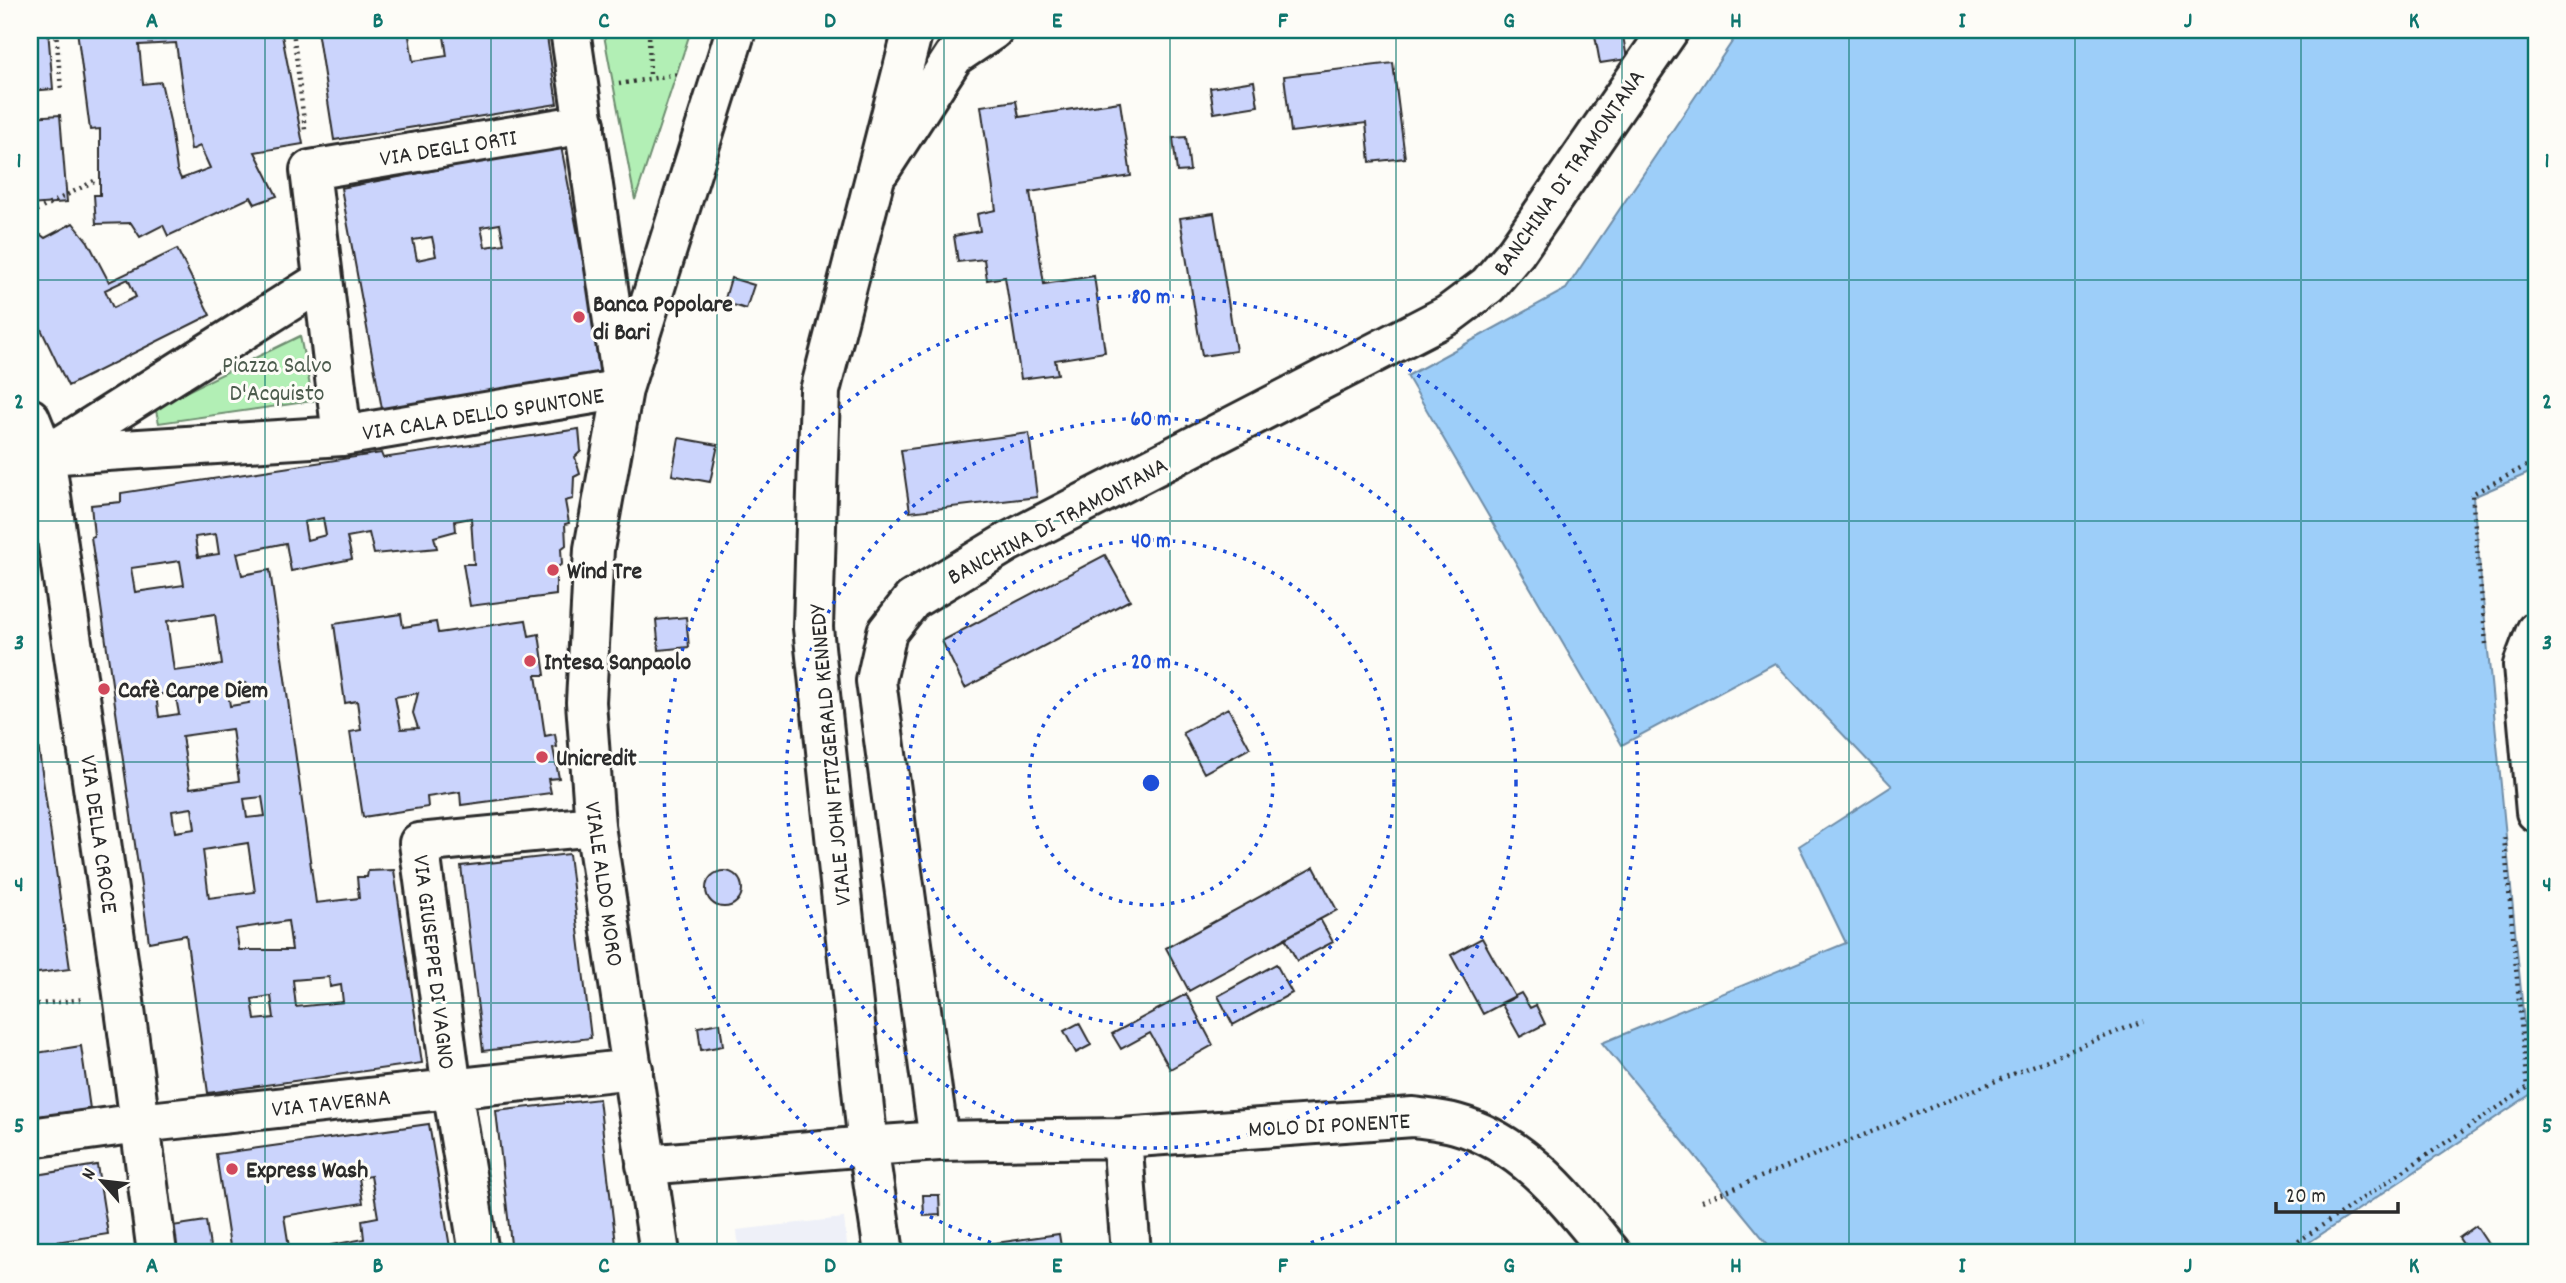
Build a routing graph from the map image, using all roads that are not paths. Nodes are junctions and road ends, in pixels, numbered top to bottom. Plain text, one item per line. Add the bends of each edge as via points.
1 (570, 30) edge
2 (736, 30) edge
3 (913, 30) edge
4 (993, 30) edge
5 (1669, 30) edge
6 (583, 107) junction
7 (875, 177) junction
8 (323, 280) junction
9 (623, 389) junction
10 (30, 418) edge
11 (342, 436) junction
12 (45, 456) junction
13 (2536, 631) edge
14 (2520, 818) edge
15 (595, 826) junction
16 (633, 1069) junction
17 (452, 1089) junction
18 (140, 1124) junction
19 (30, 1138) edge
20 (1122, 1138) junction
21 (939, 1141) junction
22 (868, 1146) junction
23 (646, 1165) junction
24 (157, 1253) edge
25 (479, 1253) edge
26 (660, 1253) edge
27 (884, 1253) edge
28 (1130, 1253) edge
29 (1611, 1253) edge

1 - 6 street
2 - 9 street
3 - 7 street, VIALE JOHN FITZGERALD KENNEDY
4 - 7 street via 954,56
5 - 21 street, BANCHINA DI TRAMONTANA via 1516,252 1488,285 1448,315 1008,542 912,600 887,632 876,681
6 - 8 street, VIA DEGLI ORTI via 310,170
6 - 9 street
7 - 22 street, VIALE JOHN FITZGERALD KENNEDY via 820,391 813,628
8 - 11 street
8 - 12 street
9 - 11 street, VIA CALA DELLO SPUNTONE
9 - 15 street, VIALE ALDO MORO via 594,549 586,702
10 - 12 street, VIA DELLA CROCE
11 - 12 street
12 - 18 street, VIA DELLA CROCE
13 - 14 street via 2524,665
15 - 16 street, VIALE ALDO MORO
15 - 17 street, VIA GIUSEPPE DI VAGNO via 419,843
16 - 17 street, VIA TAVERNA
16 - 23 street, VIALE ALDO MORO
17 - 18 street, VIA TAVERNA
17 - 25 street, VIA GIUSEPPE DI VAGNO
18 - 19 street, VIA TAVERNA
18 - 24 street, VIA DELLA CROCE
20 - 21 street, MOLO DI PONENTE
20 - 28 street
20 - 29 street, MOLO DI PONENTE via 1413,1117 1456,1124 1498,1141 1534,1166
21 - 22 street, MOLO DI PONENTE
22 - 23 street, MOLO DI PONENTE
22 - 27 street, VIALE JOHN FITZGERALD KENNEDY
23 - 26 street, VIALE ALDO MORO

